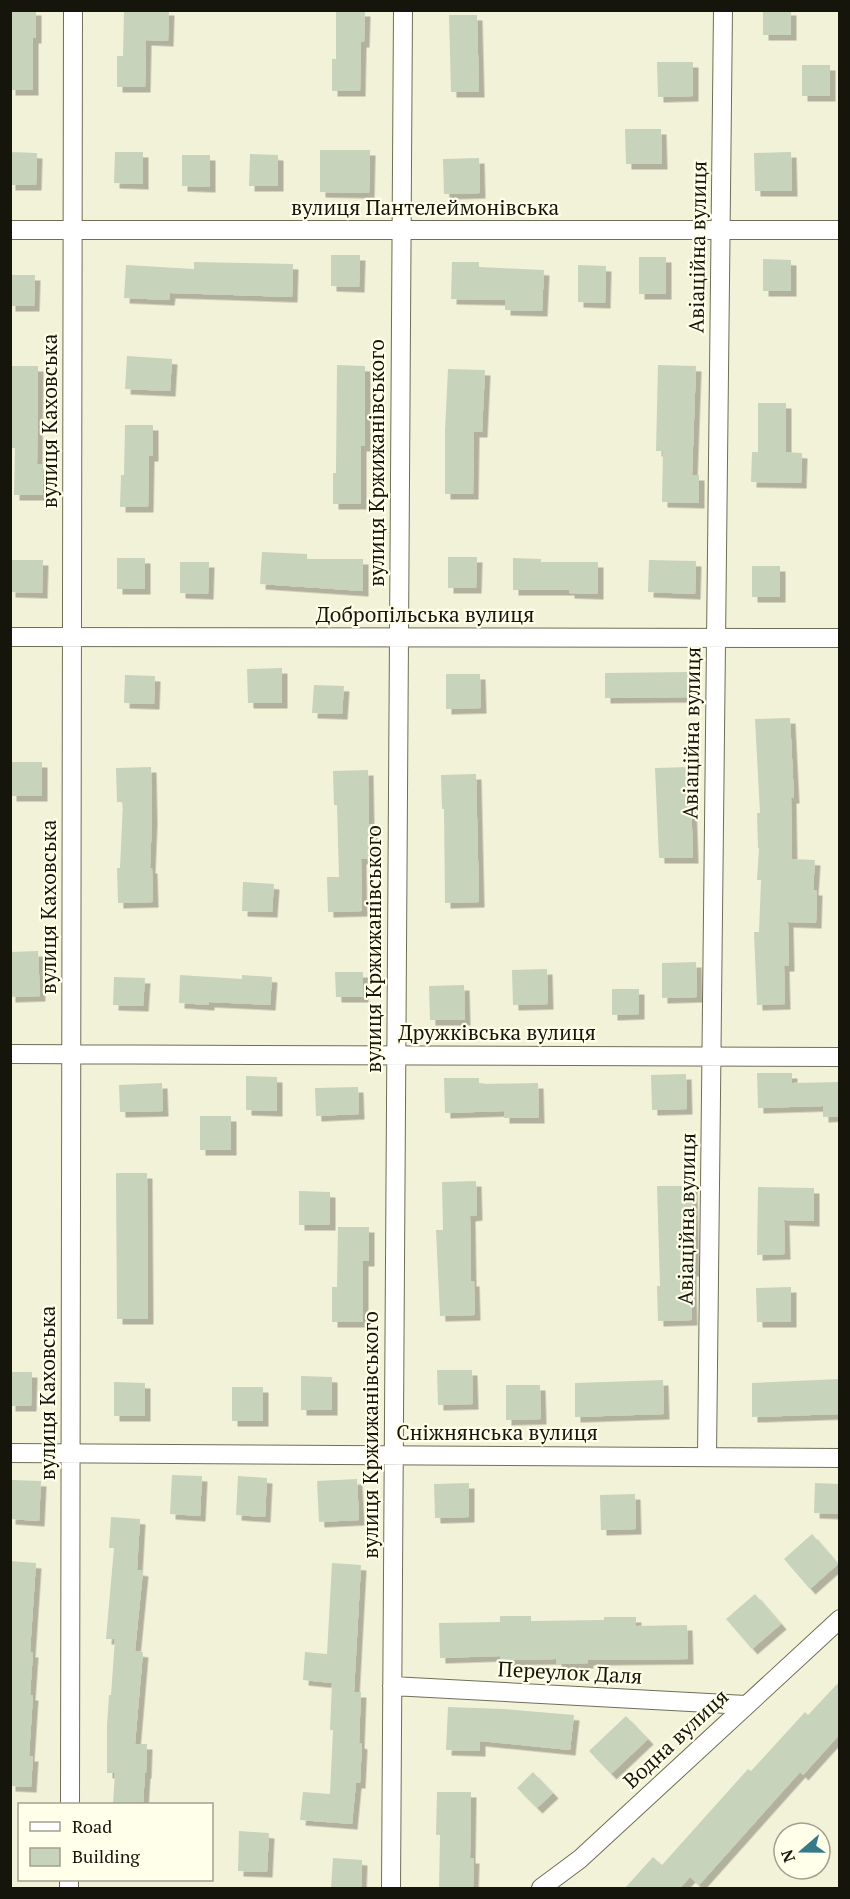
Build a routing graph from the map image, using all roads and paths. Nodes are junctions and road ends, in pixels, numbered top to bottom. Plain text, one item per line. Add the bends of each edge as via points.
1 (73, 10) edge
2 (403, 10) edge
3 (723, 10) edge
4 (10, 230) edge
5 (73, 230) junction
6 (401, 230) junction
7 (721, 230) junction
8 (840, 230) edge
9 (10, 637) edge
10 (72, 637) junction
11 (399, 638) junction
12 (716, 638) junction
13 (840, 638) edge
14 (10, 1054) edge
15 (71, 1054) junction
16 (396, 1056) junction
17 (711, 1057) junction
18 (840, 1057) edge
19 (10, 1453) edge
20 (70, 1453) junction
21 (393, 1455) junction
22 (707, 1457) junction
23 (840, 1458) edge
24 (840, 1619) edge
25 (392, 1686) junction
26 (746, 1705) junction
27 (70, 1803) edge
28 (391, 1888) edge
29 (541, 1888) edge

1 - 5 street, вулиця Каховська
2 - 6 street, вулиця Кржижанівського
3 - 7 street, Авіаційна вулиця
4 - 5 street, вулиця Пантелеймонівська
5 - 6 street, вулиця Пантелеймонівська
5 - 10 street, вулиця Каховська
6 - 7 street, вулиця Пантелеймонівська
6 - 11 street, вулиця Кржижанівського
7 - 8 street, вулиця Пантелеймонівська
7 - 12 street, Авіаційна вулиця
9 - 10 street, Добропільська вулиця
10 - 11 street, Добропільська вулиця
10 - 15 street, вулиця Каховська
11 - 12 street, Добропільська вулиця
11 - 16 street, вулиця Кржижанівського
12 - 13 street, Добропільська вулиця
12 - 17 street, Авіаційна вулиця
14 - 15 street, Дружківська вулиця
15 - 16 street, Дружківська вулиця
15 - 20 street, вулиця Каховська
16 - 17 street, Дружківська вулиця
16 - 21 street, вулиця Кржижанівського
17 - 18 street, Дружківська вулиця
17 - 22 street, Авіаційна вулиця
19 - 20 street, Сніжнянська вулиця
20 - 21 street, Сніжнянська вулиця
20 - 27 street, вулиця Каховська
21 - 22 street, Сніжнянська вулиця
21 - 25 street, вулиця Кржижанівського
22 - 23 street, Сніжнянська вулиця
24 - 26 street, Водна вулиця
25 - 26 street, Переулок Даля
25 - 28 street, вулиця Кржижанівського
26 - 29 street, Водна вулиця via 580,1858

